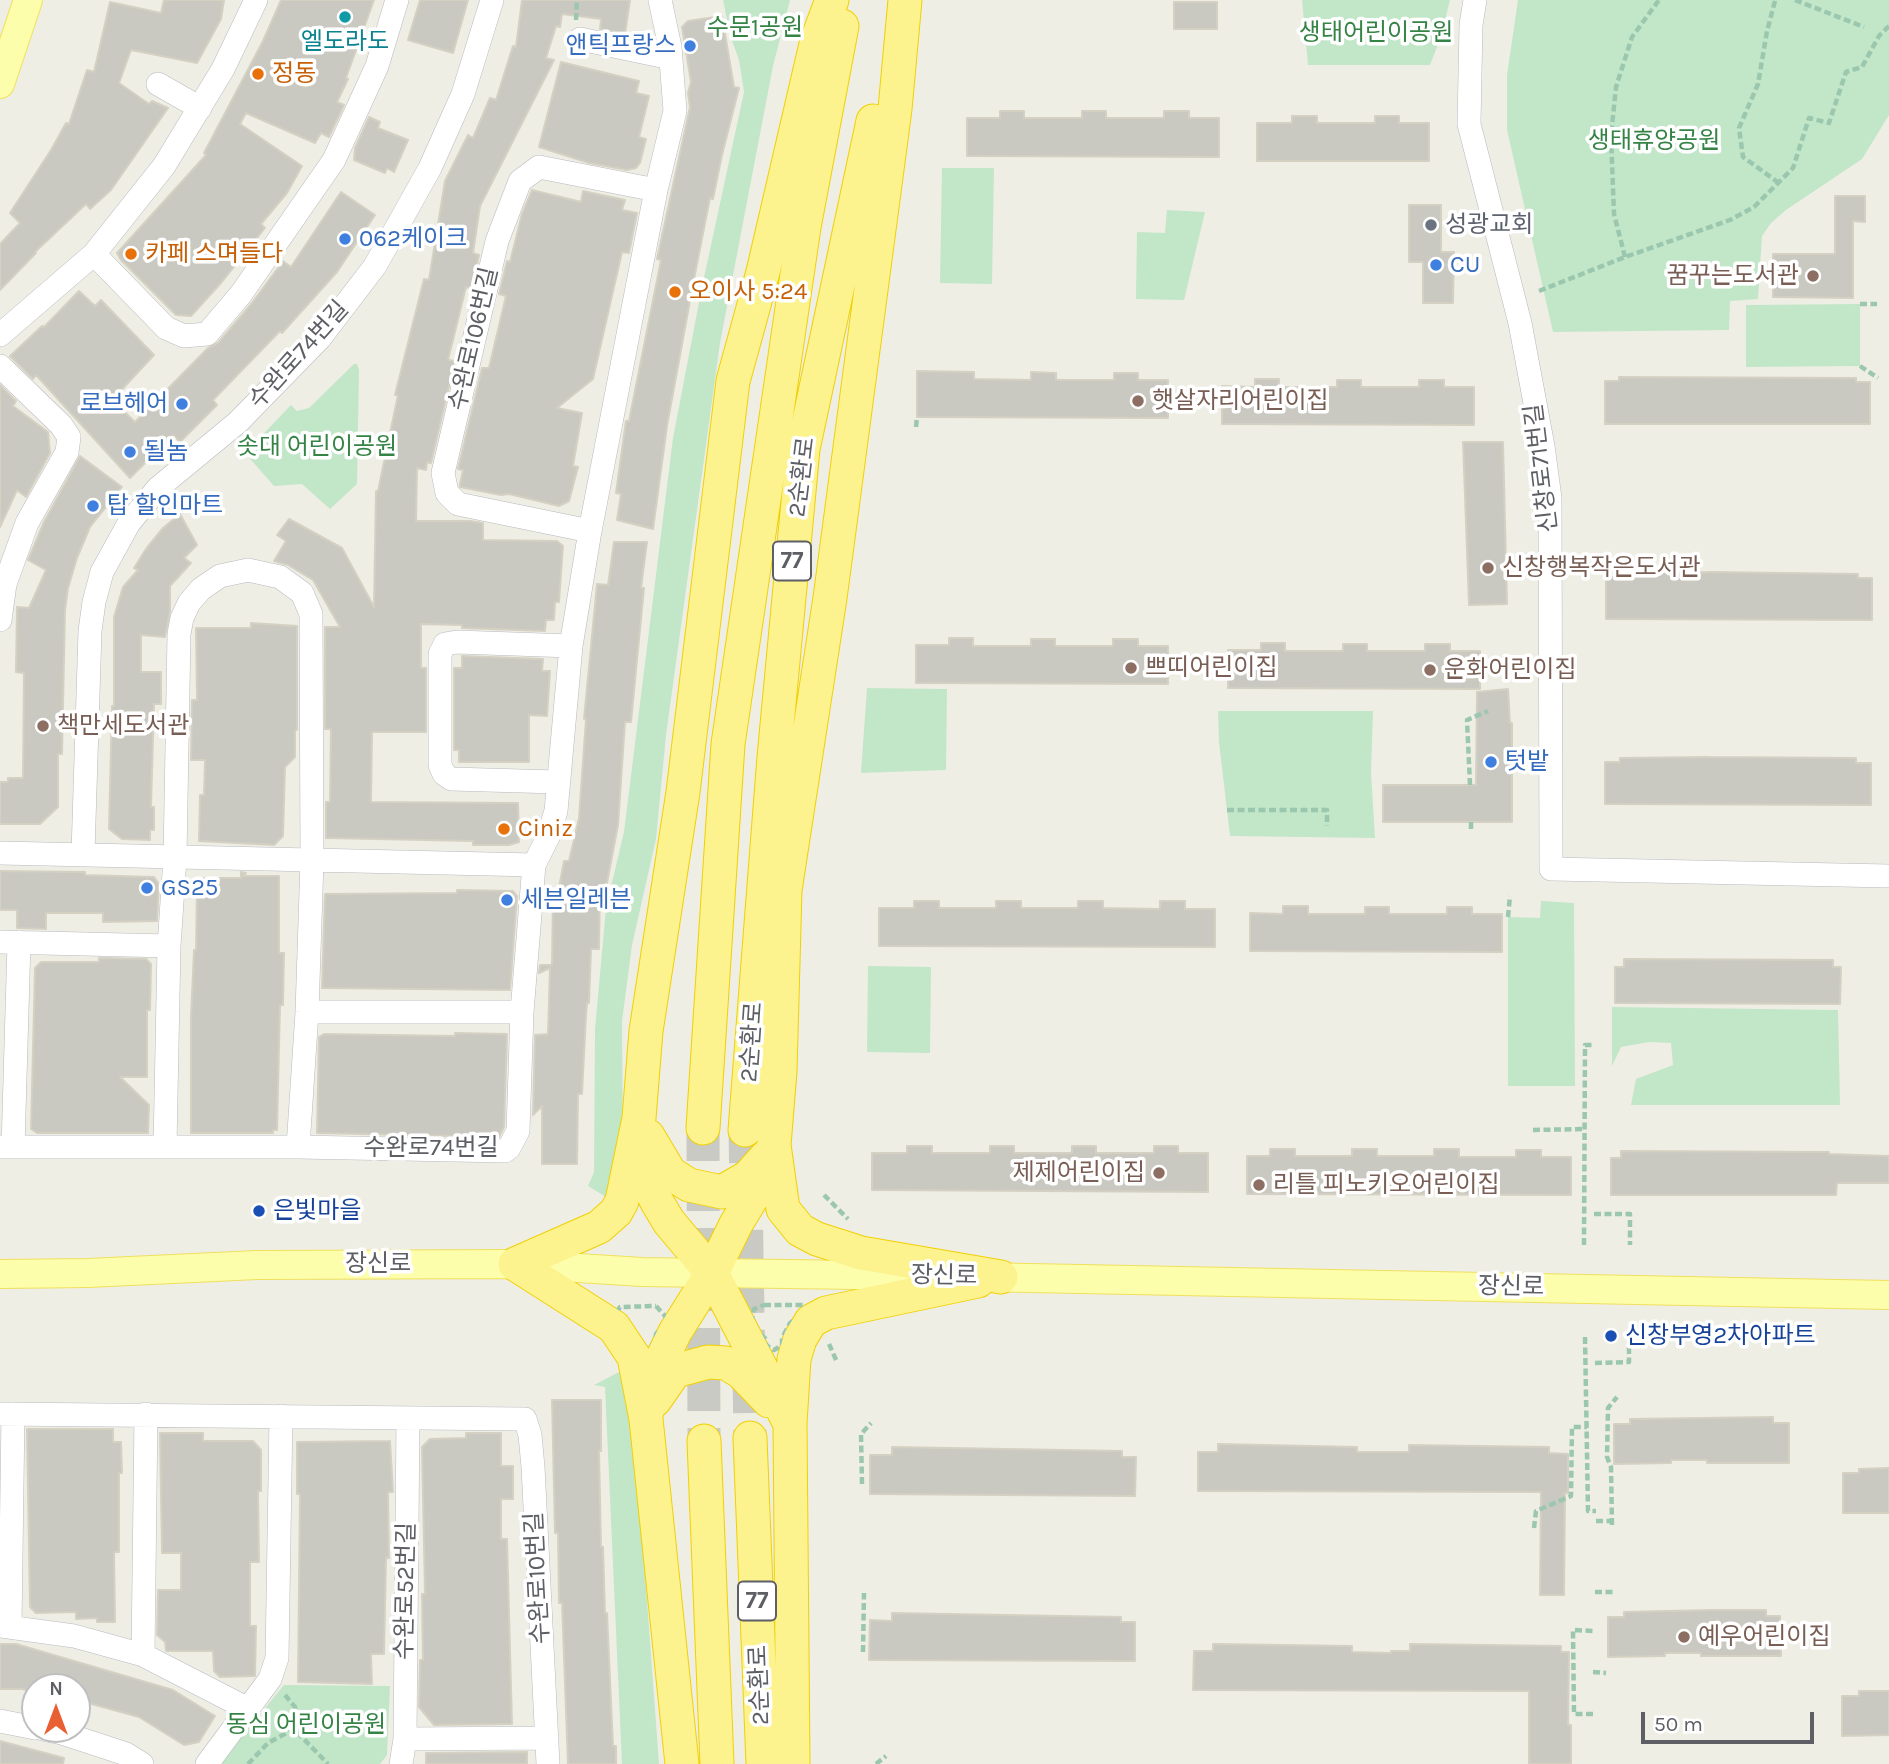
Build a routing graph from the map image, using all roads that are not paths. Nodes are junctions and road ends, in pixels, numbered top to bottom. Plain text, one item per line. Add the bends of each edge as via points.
1 (28, 0) edge
2 (256, 0) edge
3 (397, 0) edge
4 (492, 0) edge
5 (660, 0) edge
6 (832, 0) edge
7 (847, 0) edge
8 (898, 0) edge
9 (905, 0) edge
10 (1475, 0) edge
11 (580, 38) dead end
12 (671, 58) junction
13 (0, 84) edge
14 (158, 84) dead end
15 (200, 108) junction
16 (656, 190) junction
17 (94, 254) junction
18 (0, 335) edge
19 (0, 366) edge
20 (590, 531) junction
21 (0, 620) edge
22 (571, 646) junction
23 (557, 782) junction
24 (0, 853) edge
25 (83, 853) junction
26 (175, 858) junction
27 (312, 860) junction
28 (534, 865) junction
29 (1889, 876) edge
30 (10, 942) edge
31 (169, 946) junction
32 (307, 1012) junction
33 (522, 1012) junction
34 (639, 1118) junction
35 (703, 1128) tunnel mouth
36 (745, 1130) tunnel mouth
37 (774, 1145) junction
38 (6, 1147) edge
39 (165, 1147) junction
40 (298, 1147) junction
41 (515, 1264) junction
42 (712, 1273) junction
43 (0, 1274) edge
44 (1001, 1277) junction
45 (1889, 1295) edge
46 (6, 1414) edge
47 (146, 1414) junction
48 (281, 1416) junction
49 (408, 1418) junction
50 (646, 1419) junction
51 (790, 1423) junction
52 (750, 1438) tunnel mouth
53 (704, 1440) tunnel mouth
54 (5, 1626) edge
55 (143, 1655) junction
56 (248, 1709) junction
57 (0, 1721) edge
58 (21, 1725) edge
59 (547, 1738) junction
60 (405, 1739) junction
61 (91, 1743) edge
62 (142, 1764) edge
63 (206, 1764) edge
64 (401, 1764) edge
65 (548, 1764) edge
66 (682, 1764) edge
67 (717, 1764) edge
68 (763, 1764) edge
69 (793, 1764) edge

1 - 13 main road
2 - 15 street
3 - 17 street via 377,66 334,160 242,295 207,334 184,337 166,328
4 - 25 street, 수완로74번길 via 463,94 430,168 375,266 320,338 238,422 158,488 129,523 102,572 90,631
5 - 12 street
6 - 34 highway via 817,40 733,381 683,792 646,1031
7 - 35 highway, 2순환로 / 77 via 804,227 728,744
8 - 36 highway, 2순환로 / 77 via 803,449
9 - 37 highway via 830,598 785,890
10 - 29 street, 신창로71번길 via 1469,124 1520,323 1550,498 1551,869
11 - 12 street
12 - 16 street via 676,111
14 - 15 street
15 - 17 street via 164,166
16 - 20 street
16 - 20 street, 수완로106번길 via 539,167 520,181 497,241 443,473 447,493 458,504
17 - 18 street
19 - 21 street via 69,438 67,452 27,523 5,584
20 - 22 street
22 - 23 street
22 - 23 street via 457,642 444,644 440,654 440,765 444,774 452,779
23 - 28 street via 556,811
24 - 25 street
25 - 26 street
26 - 27 street
26 - 27 street via 182,618 201,589 220,576 248,570 280,577 303,593 311,614
26 - 31 street
27 - 28 street
27 - 32 street
28 - 33 street, 수완로74번길
30 - 31 street, 수완로74번길
30 - 38 street, 수완로74번길
31 - 39 street
32 - 33 street
32 - 40 street
33 - 40 street, 수완로74번길 via 518,1131 509,1148 495,1152
34 - 37 highway via 670,1173 689,1185 722,1192 748,1177
34 - 41 highway via 616,1212 598,1227
34 - 42 highway via 649,1185 669,1222
37 - 42 highway via 764,1178
37 - 44 highway via 783,1209 800,1230 861,1253
38 - 39 street, 수완로74번길
39 - 40 street, 수완로74번길
41 - 42 main road, 장신로
41 - 43 main road, 장신로 via 257,1265
41 - 50 highway via 614,1327 634,1357
42 - 44 main road, 장신로
42 - 50 highway via 658,1367
42 - 51 highway
44 - 45 main road, 장신로
44 - 51 highway via 864,1303 826,1312 811,1321 794,1359
46 - 47 street
46 - 54 street
47 - 48 street
47 - 55 street
48 - 49 street
48 - 56 street via 277,1658 270,1679
49 - 59 street, 수완로10번길 via 524,1419 533,1467
49 - 60 street, 수완로52번길
50 - 51 highway via 674,1371 708,1362 726,1363 741,1372
50 - 66 highway
51 - 69 highway
52 - 68 highway, 2순환로 / 77
53 - 67 highway, 2순환로 / 77
54 - 55 street via 74,1636
55 - 56 street
56 - 63 street
57 - 58 street
59 - 60 street
59 - 65 street, 수완로10번길
60 - 64 street, 수완로52번길
61 - 62 street

